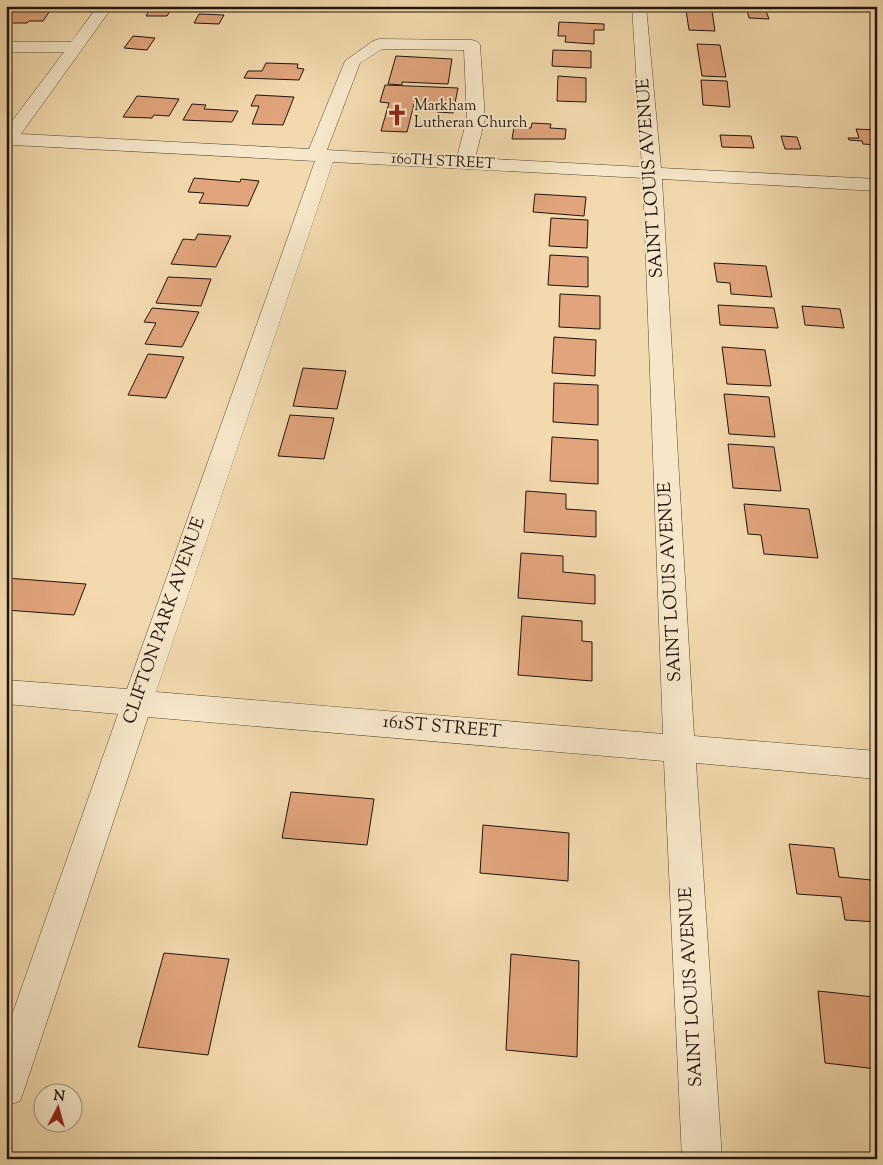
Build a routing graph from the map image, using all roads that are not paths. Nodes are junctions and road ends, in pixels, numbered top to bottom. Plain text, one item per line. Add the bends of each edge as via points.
1 (106, 6) edge
2 (639, 6) edge
3 (6, 47) edge
4 (76, 47) junction
5 (7, 141) edge
6 (321, 155) junction
7 (464, 164) junction
8 (652, 174) junction
9 (877, 185) edge
10 (6, 692) edge
11 (136, 703) junction
12 (679, 747) junction
13 (877, 765) edge
14 (6, 1087) edge
15 (702, 1159) edge

1 - 4 street
2 - 8 street, SAINT LOUIS AVENUE
3 - 4 street
4 - 5 street
5 - 6 street, 160TH STREET
6 - 7 street, 160TH STREET
6 - 7 street, CLIFTON PARK AVENUE via 353,61 379,44 472,46 476,119
6 - 11 street, CLIFTON PARK AVENUE
7 - 8 street, 160TH STREET
8 - 9 street, 160TH STREET
8 - 12 street, SAINT LOUIS AVENUE
10 - 11 street, 161ST STREET
11 - 12 street, 161ST STREET
11 - 14 street, CLIFTON PARK AVENUE
12 - 13 street, 161ST STREET
12 - 15 street, SAINT LOUIS AVENUE

